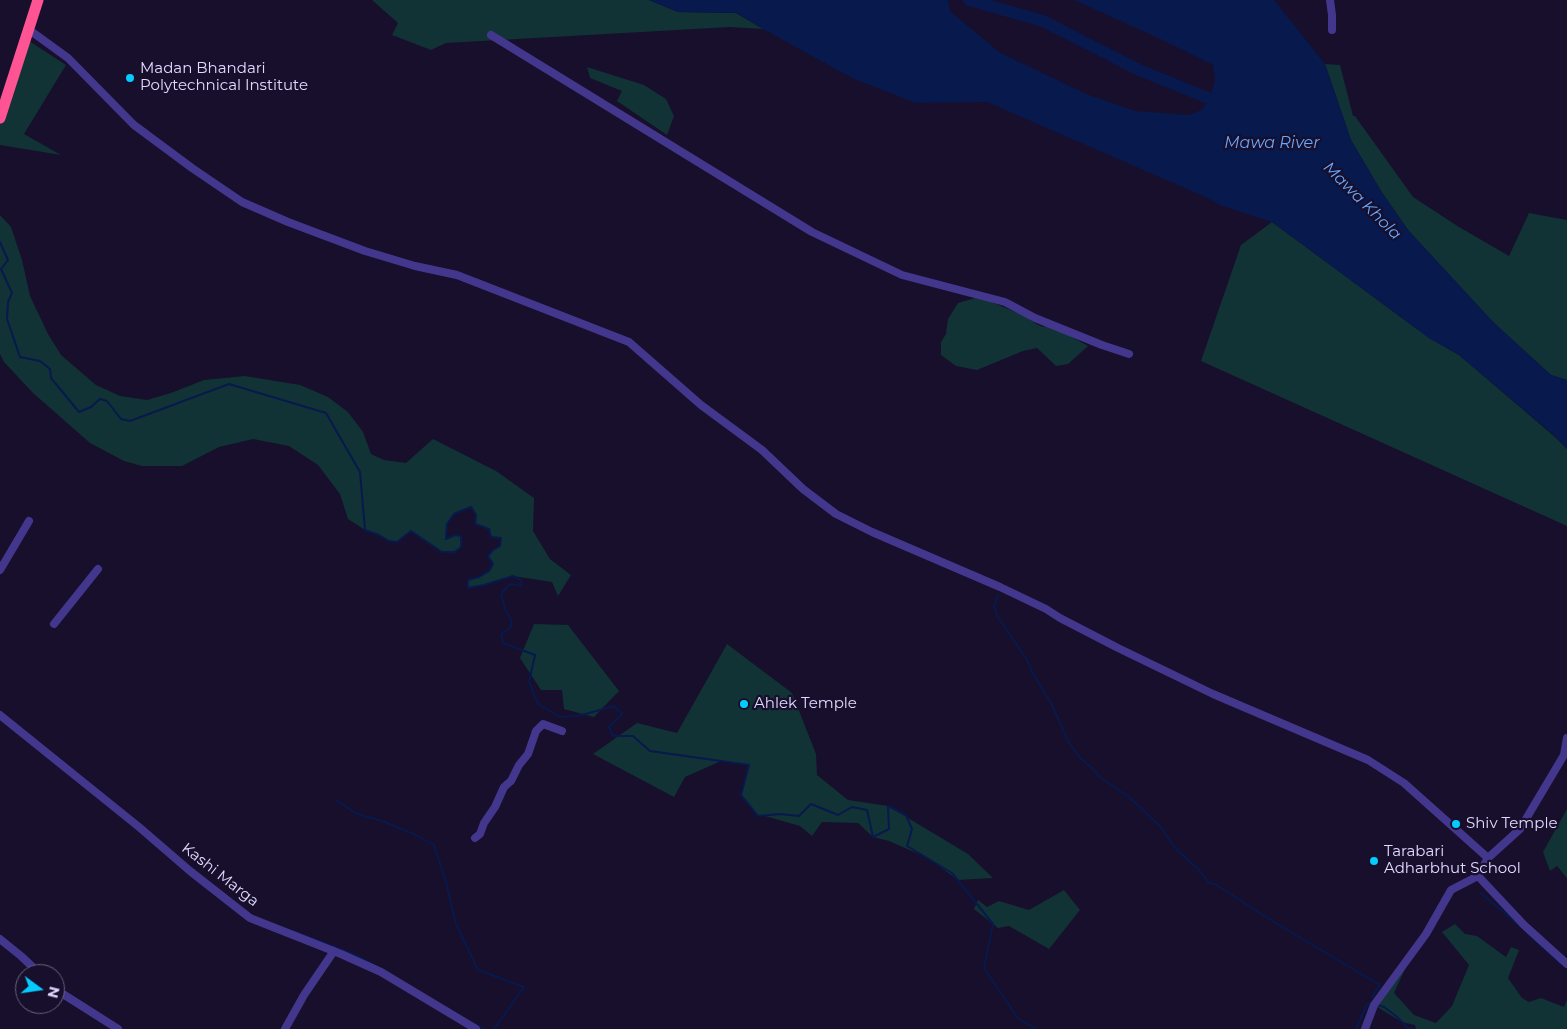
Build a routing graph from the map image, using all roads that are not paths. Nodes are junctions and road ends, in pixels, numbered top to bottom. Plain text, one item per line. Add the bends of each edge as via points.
1 (36, 0) edge
2 (1330, 0) edge
3 (28, 29) junction
4 (1332, 30) dead end
5 (491, 35) dead end
6 (0, 118) edge
7 (1130, 354) dead end
8 (29, 521) dead end
9 (98, 569) dead end
10 (0, 570) edge
11 (54, 624) dead end
12 (0, 715) edge
13 (562, 731) dead end
14 (1567, 738) edge
15 (475, 838) dead end
16 (1488, 858) junction
17 (1478, 876) junction
18 (0, 940) edge
19 (334, 951) junction
20 (29, 964) edge
21 (1567, 964) edge
22 (65, 995) edge
23 (118, 1029) edge
24 (285, 1029) edge
25 (476, 1029) edge
26 (1366, 1029) edge

1 - 3 highway
2 - 4 street
3 - 6 highway
3 - 16 street via 68,58 134,126 242,202 365,251 457,275 629,342 836,514 1047,609 1213,694 1368,760 1404,783
5 - 7 street via 812,232 902,275 1005,302 1035,318
8 - 10 street
9 - 11 street
12 - 19 street, Kashi Marga via 250,918
13 - 15 street via 542,724 536,730 528,754 504,787
14 - 16 street via 1564,755 1520,829
16 - 17 street
17 - 21 street via 1524,926
17 - 26 street via 1451,890 1426,934 1374,1004
18 - 20 street
19 - 24 street via 304,994
19 - 25 street, Kashi Marga via 380,972
22 - 23 street

